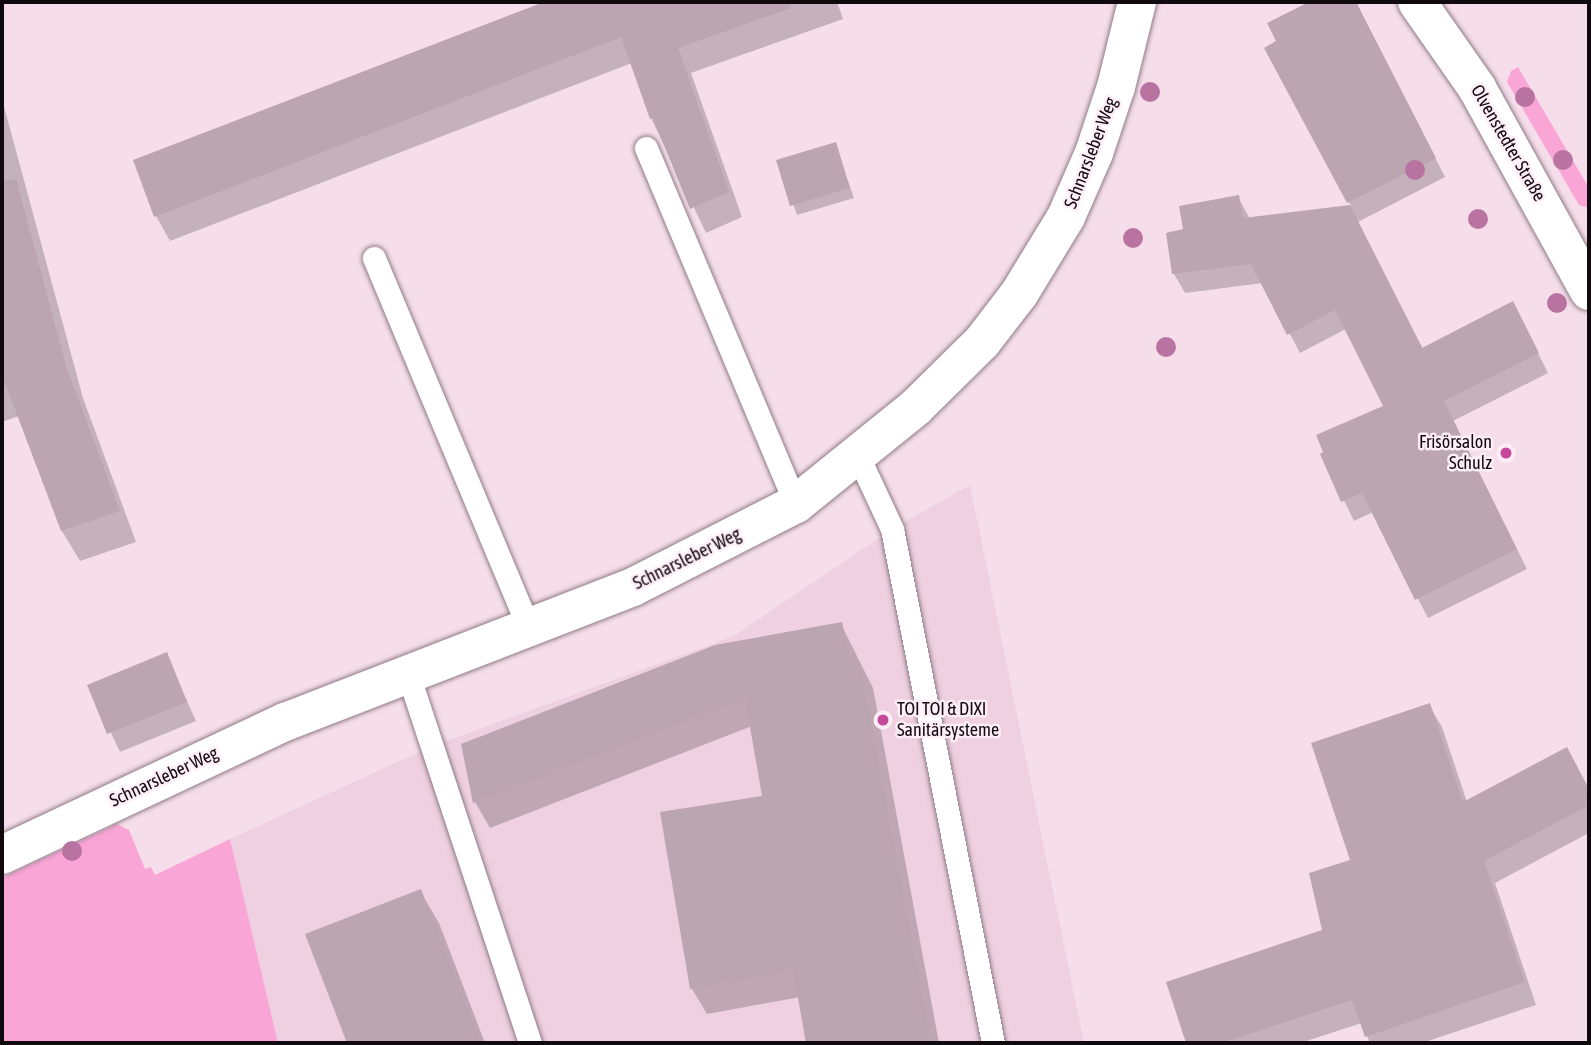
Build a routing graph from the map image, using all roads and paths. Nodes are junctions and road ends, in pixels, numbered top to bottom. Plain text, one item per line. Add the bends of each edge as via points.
1 (1137, 2) edge
2 (1417, 2) edge
3 (646, 148) dead end
4 (373, 258) dead end
5 (1589, 291) edge
6 (858, 456) junction
7 (796, 504) junction
8 (528, 626) junction
9 (408, 674) junction
10 (2, 855) edge
11 (530, 1043) edge
12 (993, 1043) edge

1 - 6 street, Schnarsleber Weg via 1094,153 1051,244 982,342
2 - 5 street, Olvenstedter Straße via 1477,88
3 - 7 lane
4 - 8 lane
6 - 7 street, Schnarsleber Weg
6 - 12 lane via 892,529
7 - 8 street, Schnarsleber Weg via 633,587
8 - 9 street, Schnarsleber Weg
9 - 10 street, Schnarsleber Weg via 285,722
9 - 11 lane

